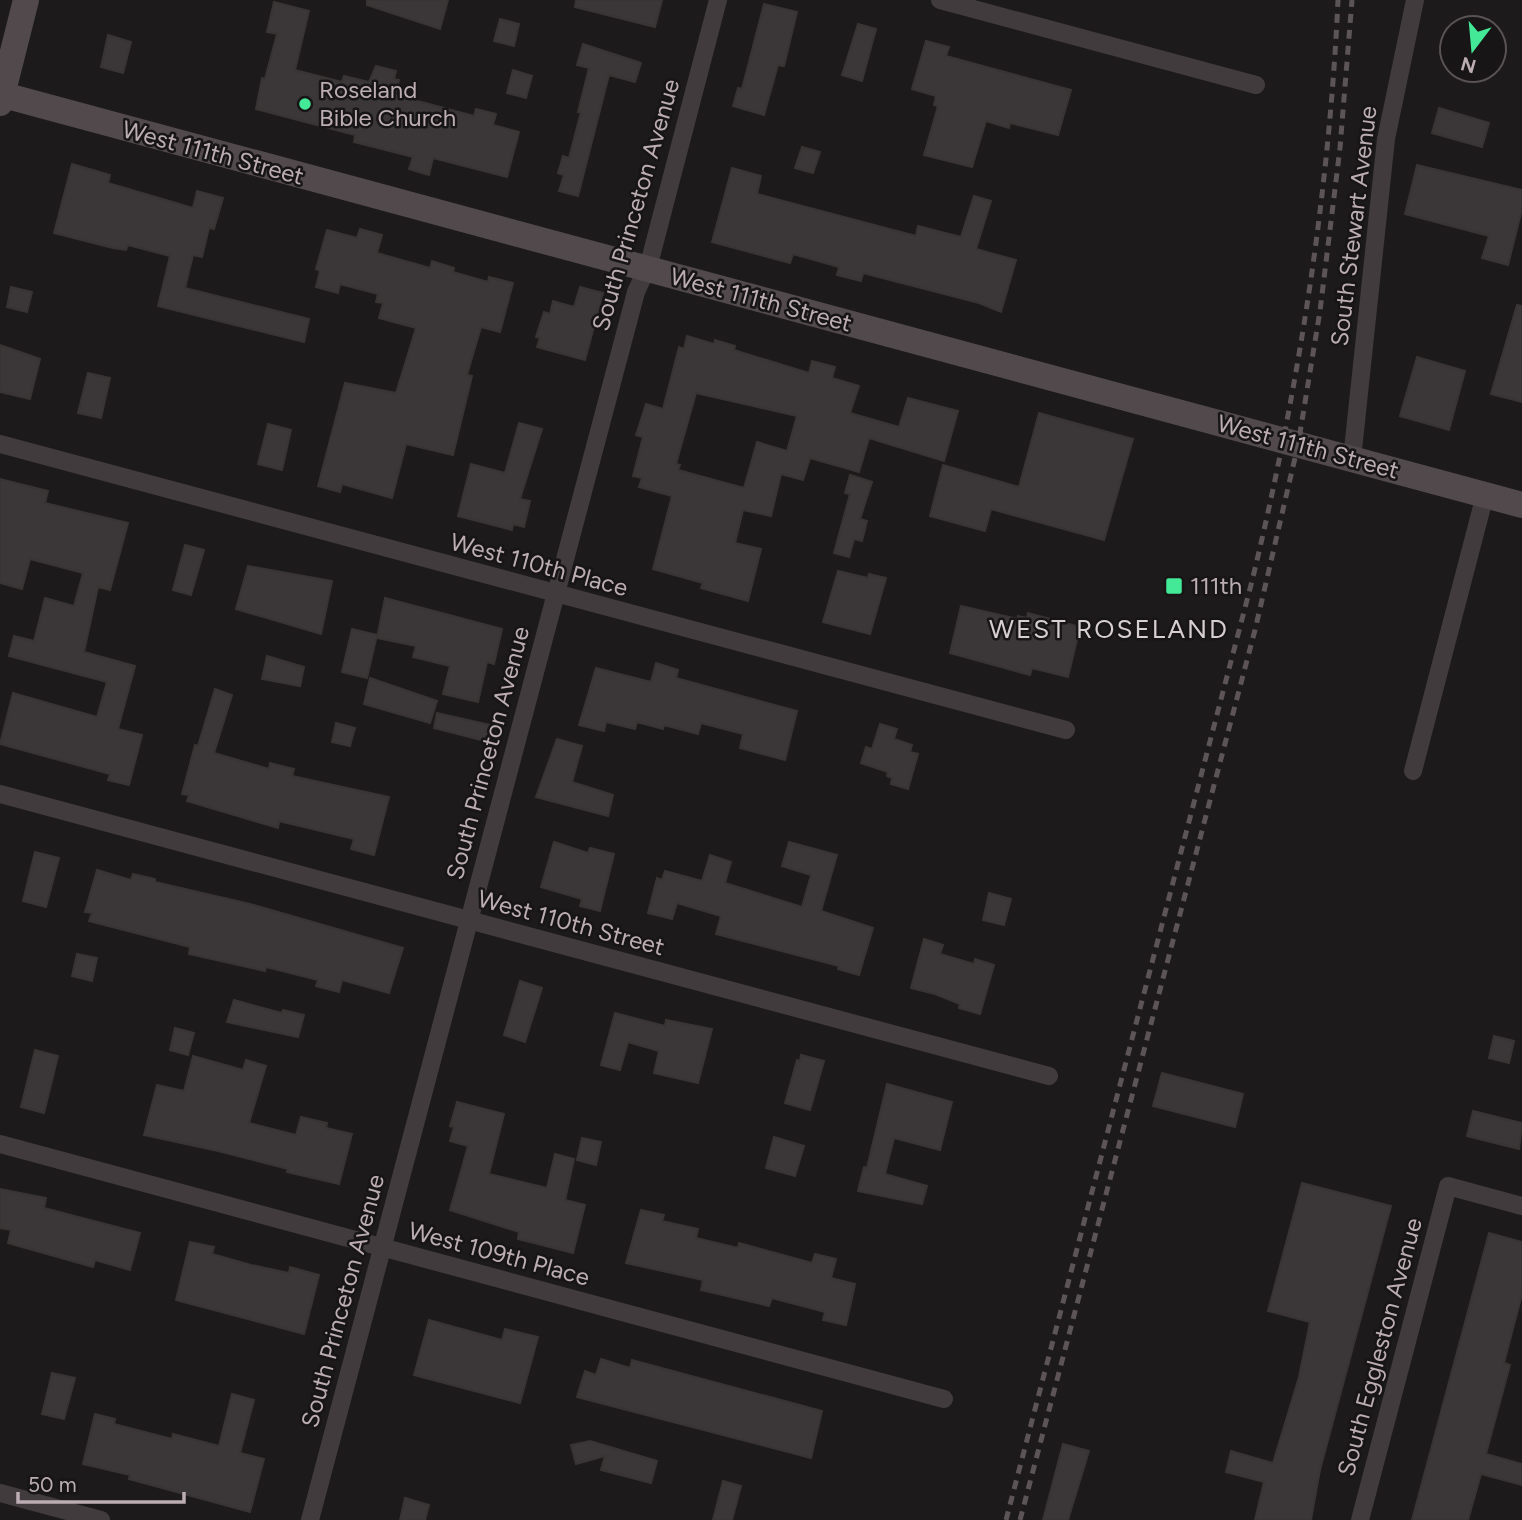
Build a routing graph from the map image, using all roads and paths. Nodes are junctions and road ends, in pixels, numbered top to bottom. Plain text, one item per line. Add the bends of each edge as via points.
1 (26, 0) edge
2 (718, 0) edge
3 (940, 0) edge
4 (1415, 0) edge
5 (1256, 85) dead end
6 (1, 97) edge
7 (647, 269) junction
8 (0, 444) edge
9 (1352, 459) junction
10 (1485, 495) junction
11 (1522, 505) edge
12 (555, 596) junction
13 (1066, 730) dead end
14 (1413, 771) dead end
15 (0, 794) edge
16 (469, 921) junction
17 (1049, 1076) dead end
18 (0, 1144) edge
19 (1522, 1206) edge
20 (382, 1248) junction
21 (944, 1399) dead end
22 (0, 1493) edge
23 (101, 1520) edge
24 (310, 1520) edge
25 (1360, 1520) edge

1 - 6 main road
2 - 7 street, South Princeton Avenue
3 - 5 street
4 - 9 street, South Stewart Avenue via 1386,139
6 - 7 main road, West 111th Street
7 - 9 main road, West 111th Street
7 - 12 street, South Princeton Avenue via 635,292
8 - 12 street, West 110th Place
9 - 10 main road, West 111th Street
10 - 11 main road, West 111th Street
10 - 14 street
12 - 13 street, West 110th Place
12 - 16 street, South Princeton Avenue
15 - 16 street, West 110th Street
16 - 17 street, West 110th Street
16 - 20 street, South Princeton Avenue
18 - 20 street, West 109th Place
19 - 25 street, South Eggleston Avenue via 1448,1186
20 - 21 street, West 109th Place
20 - 24 street, South Princeton Avenue
22 - 23 street

